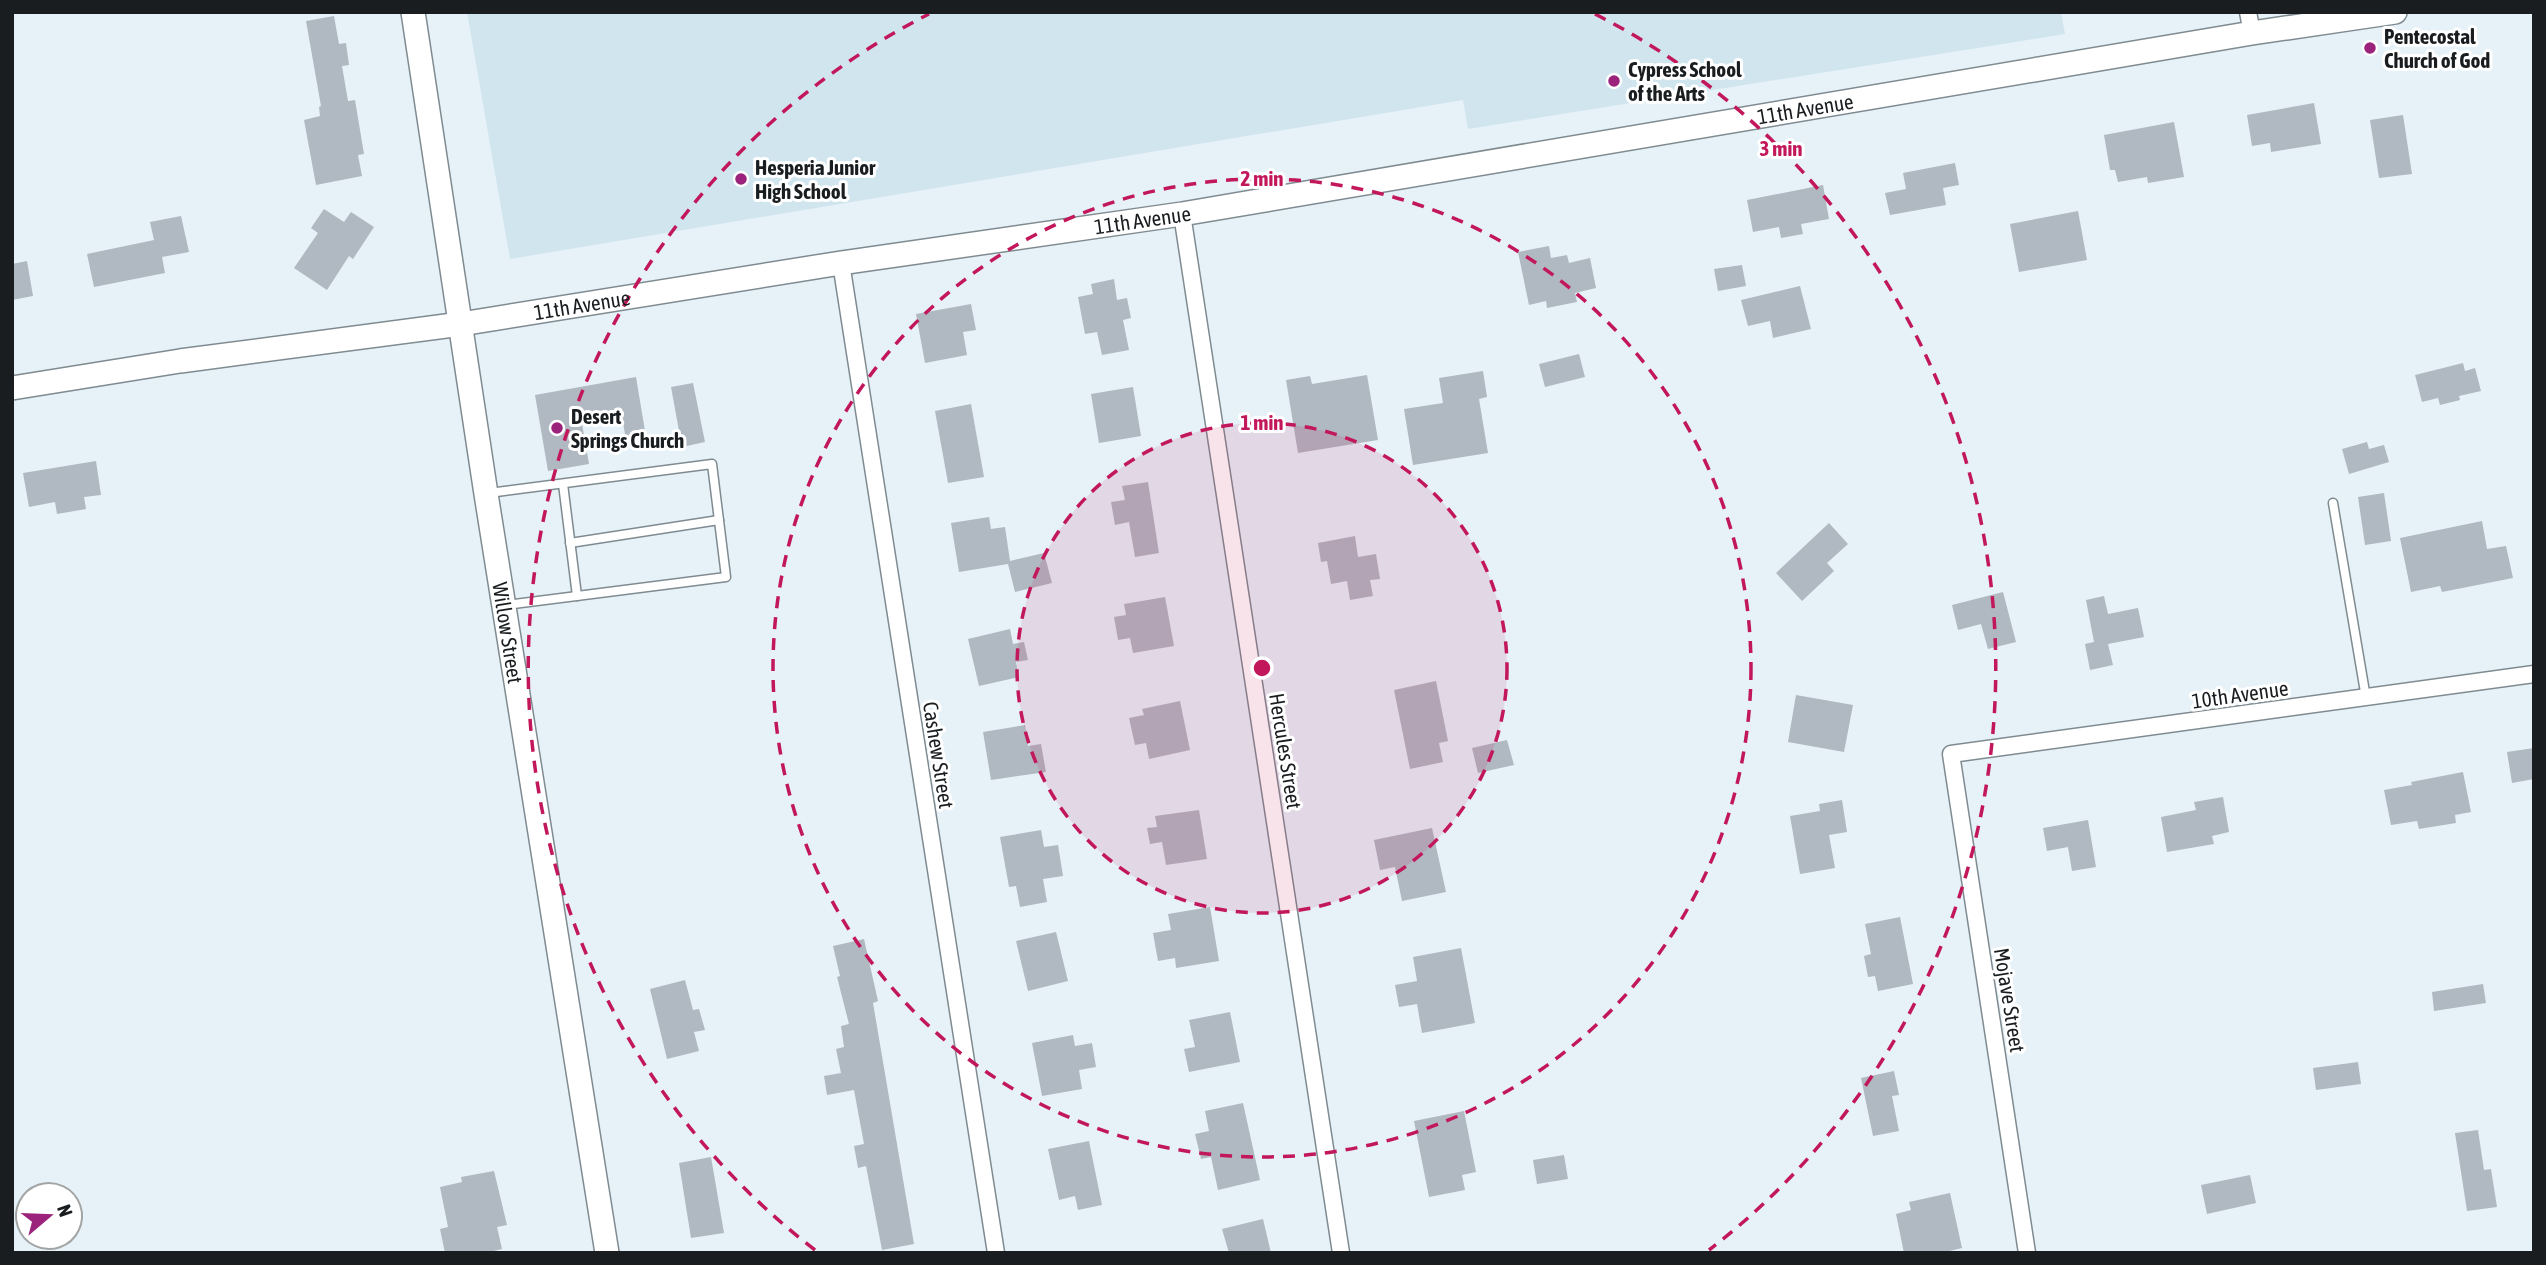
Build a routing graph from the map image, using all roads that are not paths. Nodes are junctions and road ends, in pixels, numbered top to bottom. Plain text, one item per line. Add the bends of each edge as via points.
1 (413, 12) edge
2 (2395, 12) edge
3 (2250, 23) edge
4 (1182, 214) junction
5 (841, 263) junction
6 (461, 324) junction
7 (12, 388) edge
8 (563, 484) junction
9 (486, 494) junction
10 (2333, 503) dead end
11 (719, 520) junction
12 (570, 543) junction
13 (577, 596) junction
14 (503, 606) junction
15 (2534, 674) edge
16 (2366, 698) junction
17 (1951, 754) joint
18 (607, 1253) edge
19 (996, 1253) edge
20 (1341, 1253) edge
21 (2027, 1253) edge

1 - 6 main road, Willow Street
2 - 3 main road, 11th Avenue
3 - 4 main road, 11th Avenue
4 - 5 main road, 11th Avenue
4 - 20 street, Hercules Street
5 - 6 main road, 11th Avenue
5 - 19 street, Cashew Street
6 - 7 main road, 11th Avenue
6 - 9 main road, Willow Street
8 - 9 lane
8 - 11 lane via 712,464
8 - 12 lane
9 - 14 main road, Willow Street
10 - 16 lane
11 - 12 lane
11 - 13 lane via 726,577
12 - 13 lane
13 - 14 lane
14 - 18 main road, Willow Street
15 - 16 street, 10th Avenue
16 - 17 street, 10th Avenue
17 - 21 street, Mojave Street

